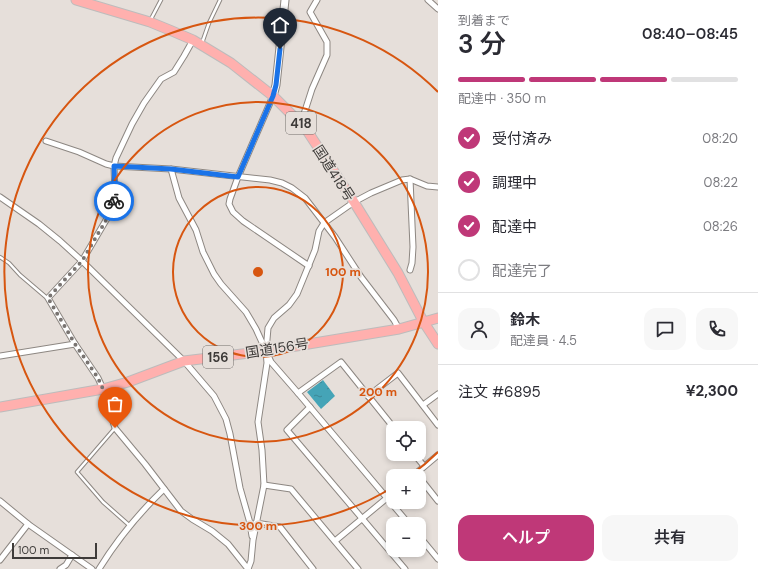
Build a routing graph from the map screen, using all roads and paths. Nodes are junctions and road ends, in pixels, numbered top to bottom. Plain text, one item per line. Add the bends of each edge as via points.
1 (76, 0) edge
2 (161, 0) edge
3 (220, 0) edge
4 (286, 0) edge
5 (317, 0) edge
6 (428, 0) edge
7 (438, 8) edge
8 (150, 22) junction
9 (193, 40) junction
10 (201, 45) junction
11 (273, 96) junction
12 (300, 122) junction
13 (46, 141) dead end
14 (114, 166) junction
15 (171, 169) junction
16 (238, 177) junction
17 (410, 179) junction
18 (438, 188) edge
19 (0, 197) edge
20 (354, 202) junction
21 (324, 223) junction
22 (0, 257) edge
23 (82, 261) junction
24 (309, 266) junction
25 (410, 270) dead end
26 (48, 298) junction
27 (438, 318) edge
28 (423, 321) junction
29 (399, 329) junction
30 (75, 344) junction
31 (438, 344) edge
32 (266, 350) junction
33 (0, 356) edge
34 (184, 362) junction
35 (103, 389) junction
36 (298, 392) junction
37 (438, 394) edge
38 (368, 396) junction
39 (423, 405) junction
40 (0, 407) edge
41 (310, 407) junction
42 (388, 421) edge
43 (438, 425) edge
44 (115, 428) junction
45 (438, 455) edge
46 (420, 461) edge
47 (424, 466) junction
48 (422, 469) edge
49 (264, 484) junction
50 (426, 487) edge
51 (164, 489) junction
52 (386, 497) edge
53 (386, 499) edge
54 (0, 501) edge
55 (438, 501) edge
56 (396, 509) edge
57 (403, 517) edge
58 (362, 519) junction
59 (256, 523) junction
60 (28, 524) junction
61 (130, 526) junction
62 (253, 540) junction
63 (335, 542) junction
64 (426, 544) edge
65 (72, 555) junction
66 (438, 559) edge
67 (0, 560) edge
68 (60, 569) edge
69 (92, 569) edge
70 (99, 569) edge
71 (248, 569) edge
72 (313, 569) edge
73 (358, 569) edge
74 (405, 569) edge

1 - 8 highway, 国道418号 / 418
2 - 8 lane
3 - 10 lane
4 - 11 main road
5 - 12 street via 310,12 327,42 327,55
6 - 7 street
8 - 9 highway, 国道418号 / 418
9 - 10 highway, 国道418号 / 418
9 - 14 street via 174,72 161,79 144,103
10 - 11 highway, 国道418号 / 418 via 231,63
11 - 12 highway, 国道418号 / 418
11 - 16 street
12 - 20 highway, 国道418号 / 418
13 - 14 street
14 - 15 street
14 - 23 street via 115,195 112,210
15 - 16 street
15 - 32 street via 178,198 196,230 214,274 246,312
16 - 21 street via 270,180 292,188 304,198
16 - 24 street via 229,204 233,212
17 - 18 street
17 - 20 street via 402,180
17 - 25 street via 413,246
19 - 23 street via 60,240
20 - 21 street
20 - 28 highway, 国道418号 / 418 via 398,273
21 - 24 street via 319,231
21 - 29 street
22 - 26 lane
23 - 26 street
23 - 34 street
24 - 32 street via 297,294 268,328
26 - 30 street
27 - 28 highway, 国道156号 / 156
28 - 29 highway, 国道156号 / 156
28 - 31 highway, 国道418号 / 418
29 - 32 highway, 国道156号 / 156
30 - 33 street
30 - 35 street
32 - 34 highway, 国道156号 / 156
32 - 36 street via 271,362
32 - 49 street via 267,363 258,422
34 - 35 highway, 国道156号 / 156
34 - 62 street via 214,396 226,419
35 - 40 highway, 国道156号 / 156
35 - 44 street
36 - 38 street via 341,362
36 - 41 street
37 - 39 street
38 - 39 street via 398,373
38 - 42 street
39 - 43 street
41 - 52 street
41 - 58 street via 288,430
44 - 51 street
44 - 61 lane via 77,472 103,502
45 - 47 street
46 - 47 street
47 - 48 street
49 - 59 street
49 - 63 street via 291,489
50 - 55 street
51 - 61 street
51 - 71 street via 181,511 228,544
53 - 58 street
54 - 60 street
56 - 57 street
58 - 63 street
58 - 74 street
59 - 62 street
59 - 72 street via 280,527
60 - 65 street
60 - 67 street
61 - 70 street
62 - 71 street
63 - 73 street
64 - 66 street
65 - 68 street
65 - 69 street

